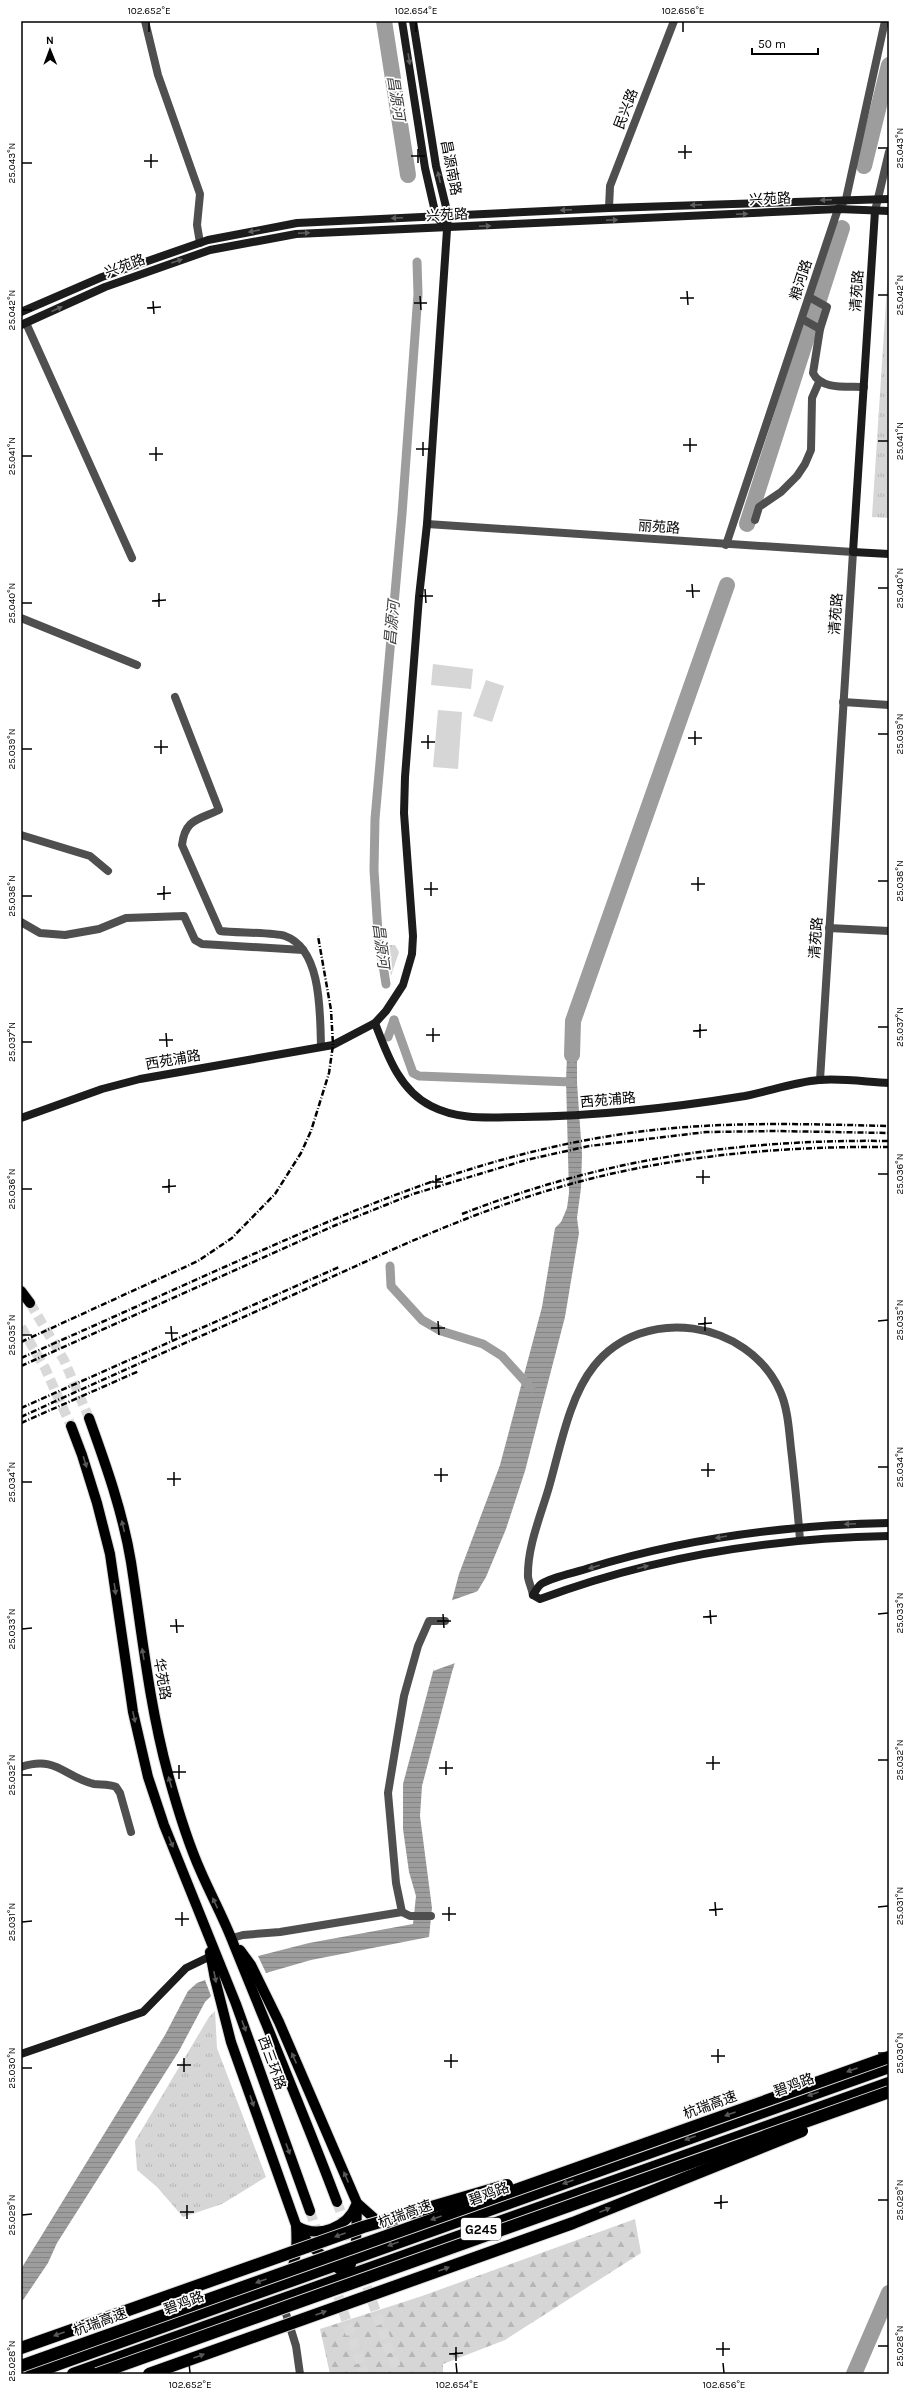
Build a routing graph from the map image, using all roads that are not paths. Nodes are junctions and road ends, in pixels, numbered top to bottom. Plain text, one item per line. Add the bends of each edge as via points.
1 (146, 21) edge
2 (402, 21) edge
3 (413, 21) edge
4 (674, 21) edge
5 (885, 21) edge
6 (889, 152) edge
7 (879, 198) junction
8 (889, 198) edge
9 (846, 199) junction
10 (609, 208) junction
11 (838, 209) junction
12 (875, 210) junction
13 (889, 211) edge
14 (448, 215) junction
15 (436, 216) junction
16 (446, 228) junction
17 (200, 243) junction
18 (809, 297) junction
19 (21, 312) edge
20 (802, 319) junction
21 (24, 324) edge
22 (820, 329) junction
23 (819, 382) junction
24 (864, 387) junction
25 (755, 520) dead end
26 (427, 524) junction
27 (726, 545) junction
28 (853, 552) junction
29 (889, 554) edge
30 (132, 558) dead end
31 (21, 618) edge
32 (137, 665) dead end
33 (175, 698) dead end
34 (843, 702) junction
35 (889, 705) edge
36 (21, 835) edge
37 (108, 871) dead end
38 (21, 922) edge
39 (829, 928) junction
40 (889, 931) edge
41 (304, 950) junction
42 (375, 1023) junction
43 (321, 1047) junction
44 (820, 1080) junction
45 (889, 1083) edge
46 (21, 1118) edge
47 (21, 1291) edge
48 (30, 1303) tunnel mouth
49 (89, 1418) tunnel mouth
50 (71, 1426) tunnel mouth
51 (889, 1523) edge
52 (799, 1527) junction
53 (889, 1536) edge
54 (800, 1540) junction
55 (533, 1595) junction
56 (445, 1621) dead end
57 (21, 1767) edge
58 (131, 1832) dead end
59 (402, 1912) junction
60 (431, 1916) dead end
61 (232, 1938) junction
62 (213, 1955) junction
63 (21, 2054) edge
64 (889, 2057) edge
65 (889, 2067) edge
66 (889, 2083) edge
67 (889, 2092) edge
68 (889, 2096) edge
69 (619, 2153) junction
70 (337, 2202) tunnel mouth
71 (357, 2203) junction
72 (310, 2211) tunnel mouth
73 (296, 2225) junction
74 (414, 2237) junction
75 (352, 2259) junction
76 (334, 2266) junction
77 (348, 2276) junction
78 (286, 2282) junction
79 (282, 2300) junction
80 (21, 2348) edge
81 (21, 2366) edge
82 (31, 2374) edge
83 (73, 2374) edge
84 (97, 2374) edge
85 (149, 2374) edge
86 (300, 2374) edge

1 - 17 street via 158,76 200,194 197,225
2 -> 15 street, 昌源南路 via 425,168
14 -> 3 street, 昌源南路 via 436,166
4 - 10 street, 民兴路 via 610,186
5 - 9 street, 粮河路
6 - 7 street, 清苑路
7 - 8 street, 兴苑路
7 - 9 street, 兴苑路
7 - 12 street, 清苑路
9 -> 10 street, 兴苑路
9 - 11 street, 粮河路
10 -> 14 street, 兴苑路
11 - 12 street, 兴苑路
16 -> 11 street, 兴苑路
11 - 18 street, 粮河路
12 - 13 street, 兴苑路
12 - 24 street, 清苑路
14 - 15 street, 兴苑路
14 - 16 street, 昌源南路
15 - 16 street, 昌源南路
15 -> 17 street, 兴苑路 via 297,223
21 -> 16 street, 兴苑路 via 105,287 210,250 296,234
16 - 26 street via 446,264
17 - 19 street, 兴苑路 via 102,277
18 - 20 street, 粮河路
18 - 22 street via 827,307
20 - 22 street
20 - 27 street, 粮河路
21 - 30 street
22 - 23 street via 813,373
23 - 24 street
23 - 25 street via 812,398 811,450 805,464 781,492 759,508
24 - 28 street, 清苑路
26 - 27 street, 丽苑路
26 - 42 street via 405,776 404,813 412,916 412,954 402,985 386,1011
27 - 28 street, 丽苑路
28 - 29 street, 丽苑路
28 - 34 street, 清苑路
31 - 32 street
33 - 41 street via 219,810 188,824 183,832 182,845 220,931 285,936
34 - 35 street
34 - 39 street, 清苑路
36 - 37 street via 90,856
38 - 41 street via 40,933 65,935 99,929 126,918 184,916 195,940 202,944
39 - 40 street
39 - 44 street, 清苑路
41 - 43 street via 311,961 314,978
42 - 43 street, 西苑浦路 via 333,1045
42 - 44 street, 西苑浦路 via 386,1052 400,1078 412,1092 429,1106 469,1118 626,1113 745,1096
43 - 46 street, 西苑浦路 via 140,1080 102,1089
44 - 45 street, 西苑浦路
47 - 48 main road
61 -> 49 main road, 华苑路 via 200,1871 182,1823 168,1773 141,1640 131,1560 117,1500
50 -> 62 main road via 95,1496 110,1554 133,1712 148,1777
51 -> 52 street
52 - 54 street
52 -> 55 street via 712,1538 625,1558 541,1584
52 - 55 street via 787,1414 780,1390 768,1371 753,1355 717,1333 693,1327 655,1329 633,1336 605,1354 580,1386 532,1547 528,1578
53 - 54 street
55 -> 54 street via 540,1599 596,1580 684,1558
56 - 59 street via 429,1621 418,1646 404,1696 388,1793 396,1882
57 - 58 street via 42,1762 94,1784 116,1787
59 - 60 street via 410,1916
59 - 61 street
61 - 70 main road, 西三环路
71 -> 61 main road via 279,2022 251,1965
62 - 63 street via 186,1968 143,2012
62 -> 72 main road, 西三环路 via 236,2004
62 -> 73 main road via 215,1979 231,2042
64 -> 69 highway, 杭瑞高速, bridge
65 -> 74 highway, 碧鸡路 / G245
66 - 77 highway, G245
67 - 84 highway, bridge
85 -> 68 highway, bridge via 574,2223
69 -> 80 highway, bridge via 363,2227
69 -> 81 highway, 杭瑞高速, bridge
71 - 73 main road via 350,2217 339,2225 313,2233
71 - 74 main road via 390,2228
71 - 75 main road via 358,2222
73 - 76 main road via 306,2241
73 - 78 main road via 294,2264
74 -> 75 highway, 碧鸡路 / G245
75 - 76 highway, 碧鸡路 / G245
75 - 77 main road
76 - 77 main road
76 - 78 highway, 碧鸡路 / G245
77 - 79 highway, G245
78 - 82 highway, 碧鸡路 / G245
79 - 83 highway, G245
79 - 86 street via 296,2346

